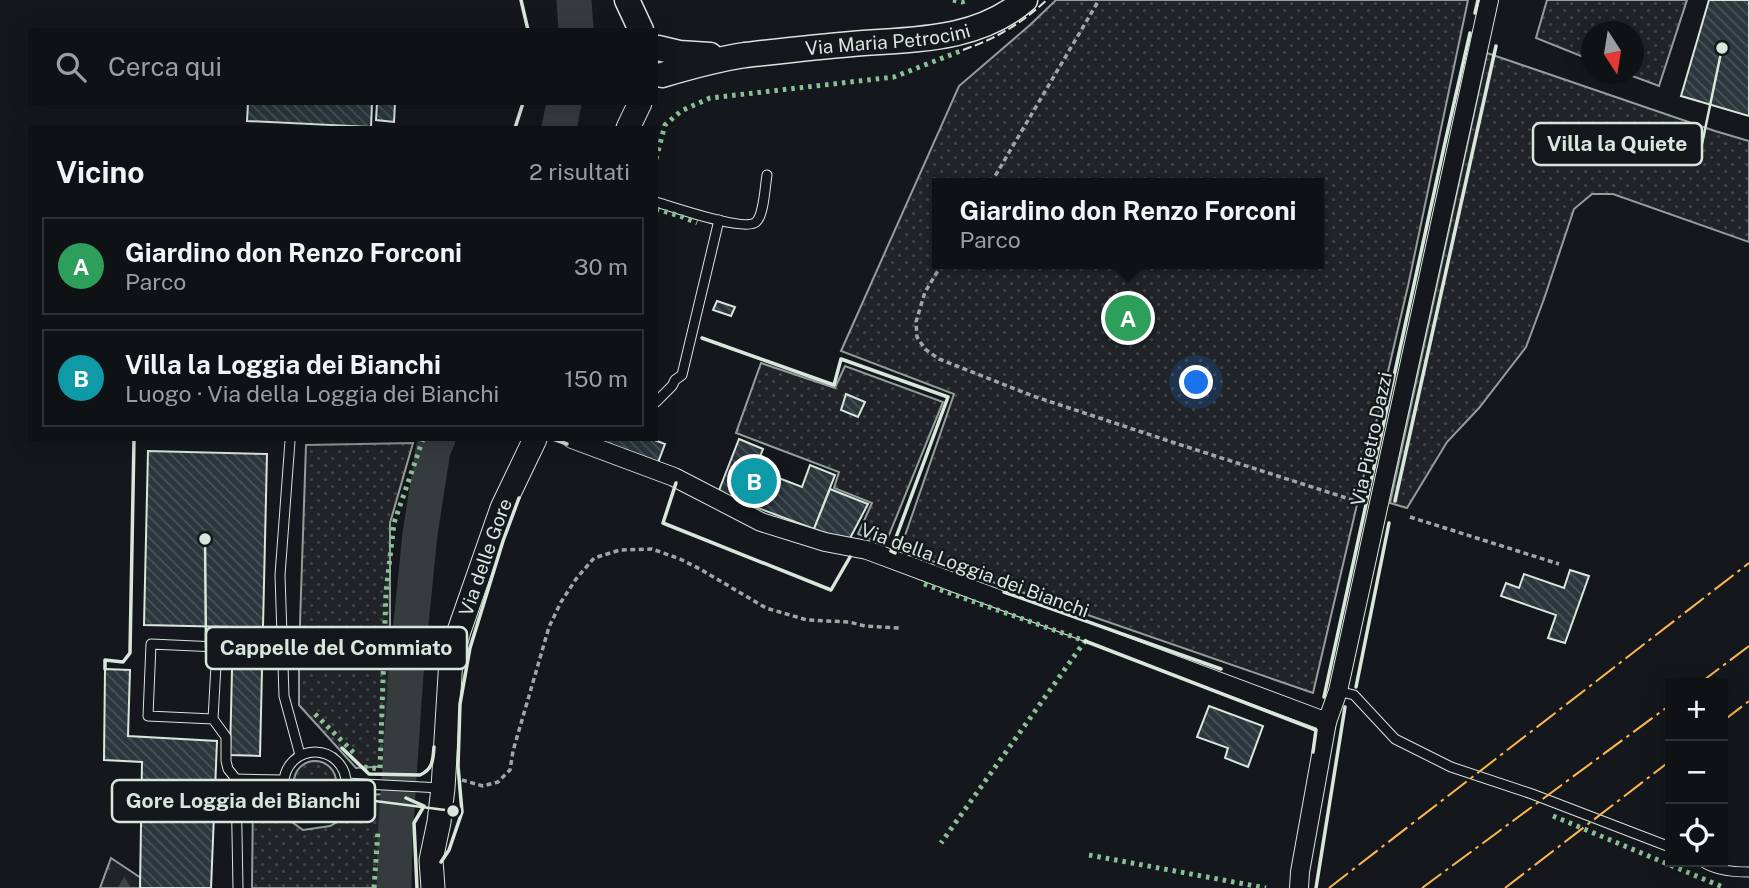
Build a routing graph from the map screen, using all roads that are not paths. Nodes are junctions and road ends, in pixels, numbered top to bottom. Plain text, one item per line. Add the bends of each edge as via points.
1 (626, 0) edge
2 (1025, 0) edge
3 (1489, 0) edge
4 (627, 28) edge
5 (640, 28) edge
6 (658, 47) edge
7 (658, 48) edge
8 (742, 55) junction
9 (659, 78) edge
10 (622, 105) edge
11 (639, 105) edge
12 (620, 126) edge
13 (629, 126) edge
14 (767, 175) dead end
15 (658, 203) edge
16 (719, 220) junction
17 (658, 400) edge
18 (290, 441) edge
19 (534, 441) edge
20 (577, 441) edge
21 (1338, 691) junction
22 (213, 719) junction
23 (1327, 722) junction
24 (300, 755) junction
25 (236, 779) junction
26 (284, 780) junction
27 (346, 783) junction
28 (436, 783) junction
29 (1665, 845) edge
30 (1710, 867) edge
31 (1749, 872) edge
32 (237, 888) edge
33 (433, 888) edge
34 (1298, 888) edge

1 - 4 main road
1 - 5 main road
2 - 8 main road, Via Maria Petrocini via 968,32
3 - 21 street, Via Pietro Dazzi
6 - 8 main road, Via Maria Petrocini via 687,54
7 - 9 main road via 666,66
8 - 9 main road, Via Maria Petrocini
10 - 12 street
11 - 13 street
14 - 16 lane via 757,221 742,225
15 - 16 lane
16 - 17 lane via 682,375
18 - 24 lane via 281,575 284,696
19 - 28 street, Via delle Gore via 502,508 459,631 451,659
20 - 23 street, Via della Loggia dei Bianchi via 674,477 761,522 867,550
21 - 23 street, Via Pietro Dazzi
21 - 29 lane via 1354,695 1395,739 1451,767
22 - 22 lane via 217,647 151,644 148,716
22 - 25 lane via 226,737 226,761
23 - 34 street, Via Pietro Dazzi
24 - 26 lane via 286,770
24 - 27 lane via 321,752 331,756 344,772
25 - 26 lane
25 - 32 lane
26 - 27 lane via 288,799 313,814 340,801
27 - 28 lane
28 - 33 street, Via delle Gore via 439,822 431,860
30 - 31 lane

